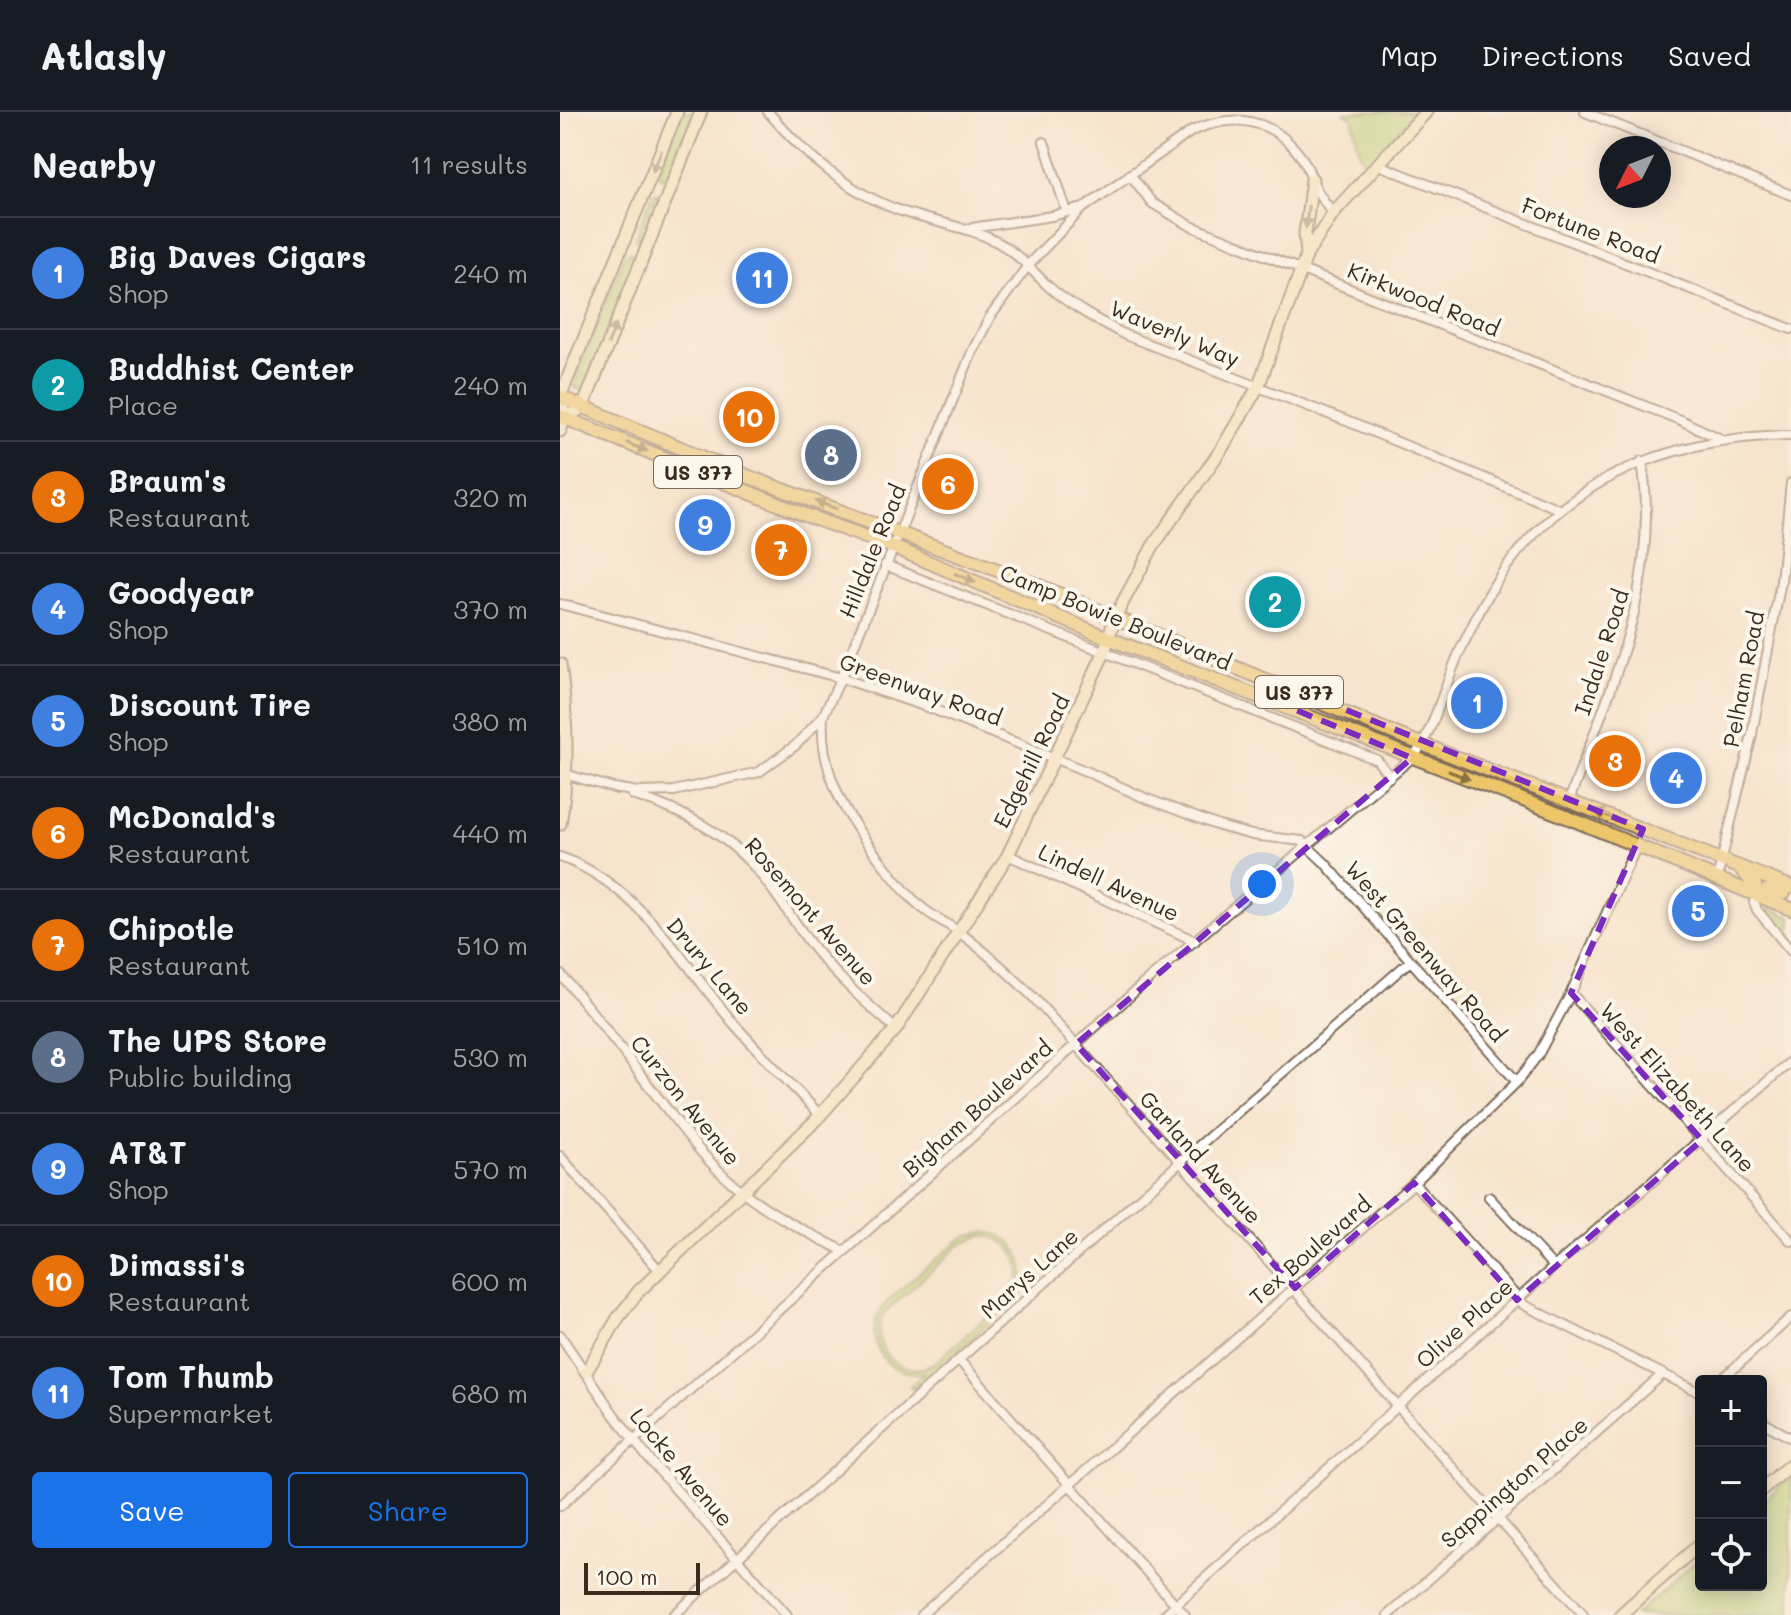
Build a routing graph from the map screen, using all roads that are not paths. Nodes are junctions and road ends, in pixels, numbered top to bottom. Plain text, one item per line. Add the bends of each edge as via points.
1 (677, 112) edge
2 (701, 112) edge
3 (768, 112) edge
4 (1426, 112) edge
5 (1585, 112) edge
6 (1044, 142) dead end
7 (1379, 165) junction
8 (1130, 174) junction
9 (1312, 179) junction
10 (1791, 195) edge
11 (1083, 208) junction
12 (1067, 212) junction
13 (1333, 213) junction
14 (970, 229) junction
15 (1307, 254) junction
16 (1029, 264) junction
17 (1302, 270) junction
18 (1791, 329) edge
19 (1258, 387) junction
20 (560, 397) edge
21 (583, 407) junction
22 (562, 422) edge
23 (1791, 435) edge
24 (1720, 439) junction
25 (1642, 461) junction
26 (710, 477) junction
27 (757, 480) junction
28 (1791, 483) edge
29 (1561, 510) junction
30 (899, 532) junction
31 (893, 547) junction
32 (885, 565) junction
33 (560, 604) edge
34 (1115, 617) junction
35 (1108, 638) junction
36 (1104, 653) junction
37 (560, 664) edge
38 (841, 678) junction
39 (1274, 681) junction
40 (1267, 698) junction
41 (823, 716) junction
42 (1422, 744) junction
43 (1413, 757) junction
44 (1055, 759) junction
45 (563, 774) edge
46 (1390, 777) junction
47 (614, 788) junction
48 (1569, 801) junction
49 (1564, 816) junction
50 (560, 824) edge
51 (1643, 829) junction
52 (1307, 845) junction
53 (1637, 845) junction
54 (1008, 855) junction
55 (560, 857) edge
56 (1723, 859) junction
57 (1737, 865) junction
58 (1717, 879) junction
59 (1791, 887) edge
60 (1791, 895) edge
61 (1758, 896) junction
62 (1791, 909) edge
63 (957, 931) junction
64 (1195, 941) junction
65 (1791, 951) edge
66 (1410, 961) junction
67 (560, 974) edge
68 (1571, 993) junction
69 (896, 1029) junction
70 (1076, 1044) junction
71 (1791, 1061) edge
72 (1517, 1082) junction
73 (820, 1115) junction
74 (1702, 1140) junction
75 (560, 1156) edge
76 (1181, 1161) junction
77 (1414, 1183) junction
78 (743, 1192) junction
79 (1489, 1197) dead end
80 (1791, 1241) edge
81 (844, 1251) junction
82 (1554, 1267) junction
83 (660, 1271) junction
84 (1295, 1288) junction
85 (1517, 1300) junction
86 (1791, 1317) edge
87 (560, 1335) edge
88 (959, 1360) junction
89 (586, 1372) junction
90 (1663, 1374) junction
91 (1727, 1375) edge
92 (1695, 1390) edge
93 (1398, 1405) junction
94 (1767, 1424) edge
95 (1791, 1438) edge
96 (634, 1440) junction
97 (1791, 1464) edge
98 (1070, 1485) junction
99 (1767, 1485) edge
100 (560, 1506) edge
101 (1499, 1520) junction
102 (1695, 1548) edge
103 (736, 1559) junction
104 (1176, 1605) junction
105 (674, 1615) edge
106 (787, 1615) edge
107 (921, 1615) edge
108 (1164, 1615) edge
109 (1185, 1615) edge
110 (1388, 1615) edge
111 (1584, 1615) edge
112 (1620, 1615) edge

1 -> 20 street
21 -> 2 street
3 - 14 street, Waverly Way via 815,161 871,199
4 - 7 street, Edgehill Road
5 - 10 street
6 - 12 street
7 - 13 street, Edgehill Road
7 - 18 street, Fortune Road
8 - 9 street, Hilldale Road via 1192,131 1237,118 1260,124 1288,143
8 - 11 street, Hilldale Road
8 - 17 street, Kirkwood Road via 1152,203 1169,215
9 - 13 street, Hilldale Road
9 -> 15 street
11 - 12 street, Hilldale Road
11 - 16 street, Hilldale Road
12 - 14 street, Hilldale Road
13 - 15 street, Edgehill Road
14 - 16 street, Waverly Way
15 - 17 street, Edgehill Road
16 - 19 street, Waverly Way via 1049,286 1125,335
16 - 30 street, Hilldale Road via 980,335
17 - 19 street, Edgehill Road
17 - 24 street, Kirkwood Road
19 - 29 street, Waverly Way
19 - 34 street, Edgehill Road via 1153,546
20 - 21 main road, Camp Bowie Boulevard / US 377
20 - 22 street
21 - 22 street
21 - 27 main road, Camp Bowie Boulevard / US 377
22 -> 26 main road, Camp Bowie Boulevard / US 377
23 - 24 street, Bigham Boulevard
24 - 25 street, Bigham Boulevard
25 - 29 street, Bigham Boulevard
25 - 48 street, Indale Road via 1648,526 1634,618
26 - 27 main road via 718,469
26 - 31 main road, Camp Bowie Boulevard / US 377
30 -> 27 main road, Camp Bowie Boulevard / US 377
28 - 56 street, Pelham Road via 1781,581
29 - 42 street, Bigham Boulevard via 1508,565 1483,605
30 - 31 street, Hilldale Road
30 - 34 main road, Camp Bowie Boulevard / US 377
31 - 32 street, Hilldale Road
31 -> 35 main road, Camp Bowie Boulevard / US 377
32 - 36 street
32 - 38 street, Hilldale Road
33 - 38 street, Greenway Road
34 - 35 street, Edgehill Road
34 - 39 main road, Camp Bowie Boulevard / US 377
35 - 36 street, Edgehill Road
35 - 40 main road, Camp Bowie Boulevard / US 377
36 - 44 street, Edgehill Road
36 - 46 street via 1377,760
37 - 45 street
38 - 41 street, Hilldale Road
38 - 44 street, Greenway Road
39 - 40 main road
39 - 42 main road, Camp Bowie Boulevard / US 377
40 - 43 main road, Camp Bowie Boulevard / US 377
41 - 47 street, Hilldale Road via 796,745 759,772 674,791
41 - 63 street, Garland Avenue via 825,760 855,828 923,909
42 - 43 street, Bigham Boulevard
42 - 48 main road, Camp Bowie Boulevard / US 377
43 - 46 street, Bigham Boulevard
43 -> 49 main road, Camp Bowie Boulevard / US 377
44 - 52 street, Greenway Road via 1219,826
44 - 54 street, Edgehill Road
45 - 47 street, Rosemont Avenue
45 - 50 street
46 - 52 street, Bigham Boulevard
47 - 69 street, Rosemont Avenue via 692,817 732,845 847,986
48 - 49 main road
51 -> 48 main road, Camp Bowie Boulevard / US 377
49 - 53 main road, Camp Bowie Boulevard / US 377
51 - 53 main road
51 - 56 main road, Camp Bowie Boulevard / US 377
52 - 64 street, Bigham Boulevard
52 - 66 street, West Greenway Road
53 - 58 main road, Camp Bowie Boulevard / US 377
53 - 68 street, Tex Boulevard
54 - 63 street, Edgehill Road
54 - 64 street, Lindell Avenue
55 - 73 street, Drury Lane via 595,872 643,913 735,1025
56 - 57 main road, Camp Bowie Boulevard / US 377
56 - 58 street, Pelham Road
57 - 59 main road, Camp Bowie Boulevard / US 377
57 - 61 main road
58 - 61 main road, Camp Bowie Boulevard / US 377
60 - 61 main road via 1772,888
61 - 62 main road, Camp Bowie Boulevard / US 377
61 - 65 street via 1757,910
63 - 69 street, Edgehill Road
63 - 70 street, Garland Avenue via 1022,986
64 - 70 street, Bigham Boulevard
66 - 72 street, West Greenway Road
66 - 76 street, Marys Lane
67 - 78 street, Curzon Avenue via 699,1151
68 - 72 street, Tex Boulevard
68 - 74 street, West Elizabeth Lane
69 - 73 street, Edgehill Road
70 - 76 street, Garland Avenue
70 - 81 street, Bigham Boulevard
71 - 74 street, Olive Place
72 - 77 street, Tex Boulevard
73 - 78 street, Edgehill Road
74 - 80 street, West Elizabeth Lane
74 - 82 street, Olive Place
75 - 83 street
76 - 84 street, Garland Avenue
76 - 88 street, Marys Lane
77 - 84 street, Tex Boulevard
77 - 85 street
78 - 81 street, Curzon Avenue
78 - 83 street, Edgehill Road
79 - 82 street
81 - 96 street, Bigham Boulevard
82 - 85 street, Olive Place
83 - 89 street, Edgehill Road via 618,1318
84 - 93 street, Garland Avenue
84 - 98 street, Tex Boulevard
85 - 90 street
85 - 93 street, Olive Place
86 - 91 street
87 - 89 street, Locke Avenue
88 - 98 street
88 - 103 street, Marys Lane
89 - 96 street, Locke Avenue
90 - 92 street
90 - 101 street, Sappington Place
93 - 101 street, Garland Avenue
93 - 104 street, Olive Place
94 - 95 street
96 - 100 street, Bigham Boulevard
96 - 103 street, Locke Avenue
97 - 99 street
98 - 104 street
98 - 107 street, Tex Boulevard
101 - 110 street, Sappington Place
101 - 111 street, Garland Avenue
102 - 112 street
103 - 105 street, Marys Lane
103 - 106 street, Locke Avenue
104 - 108 street, Olive Place
104 - 109 street

